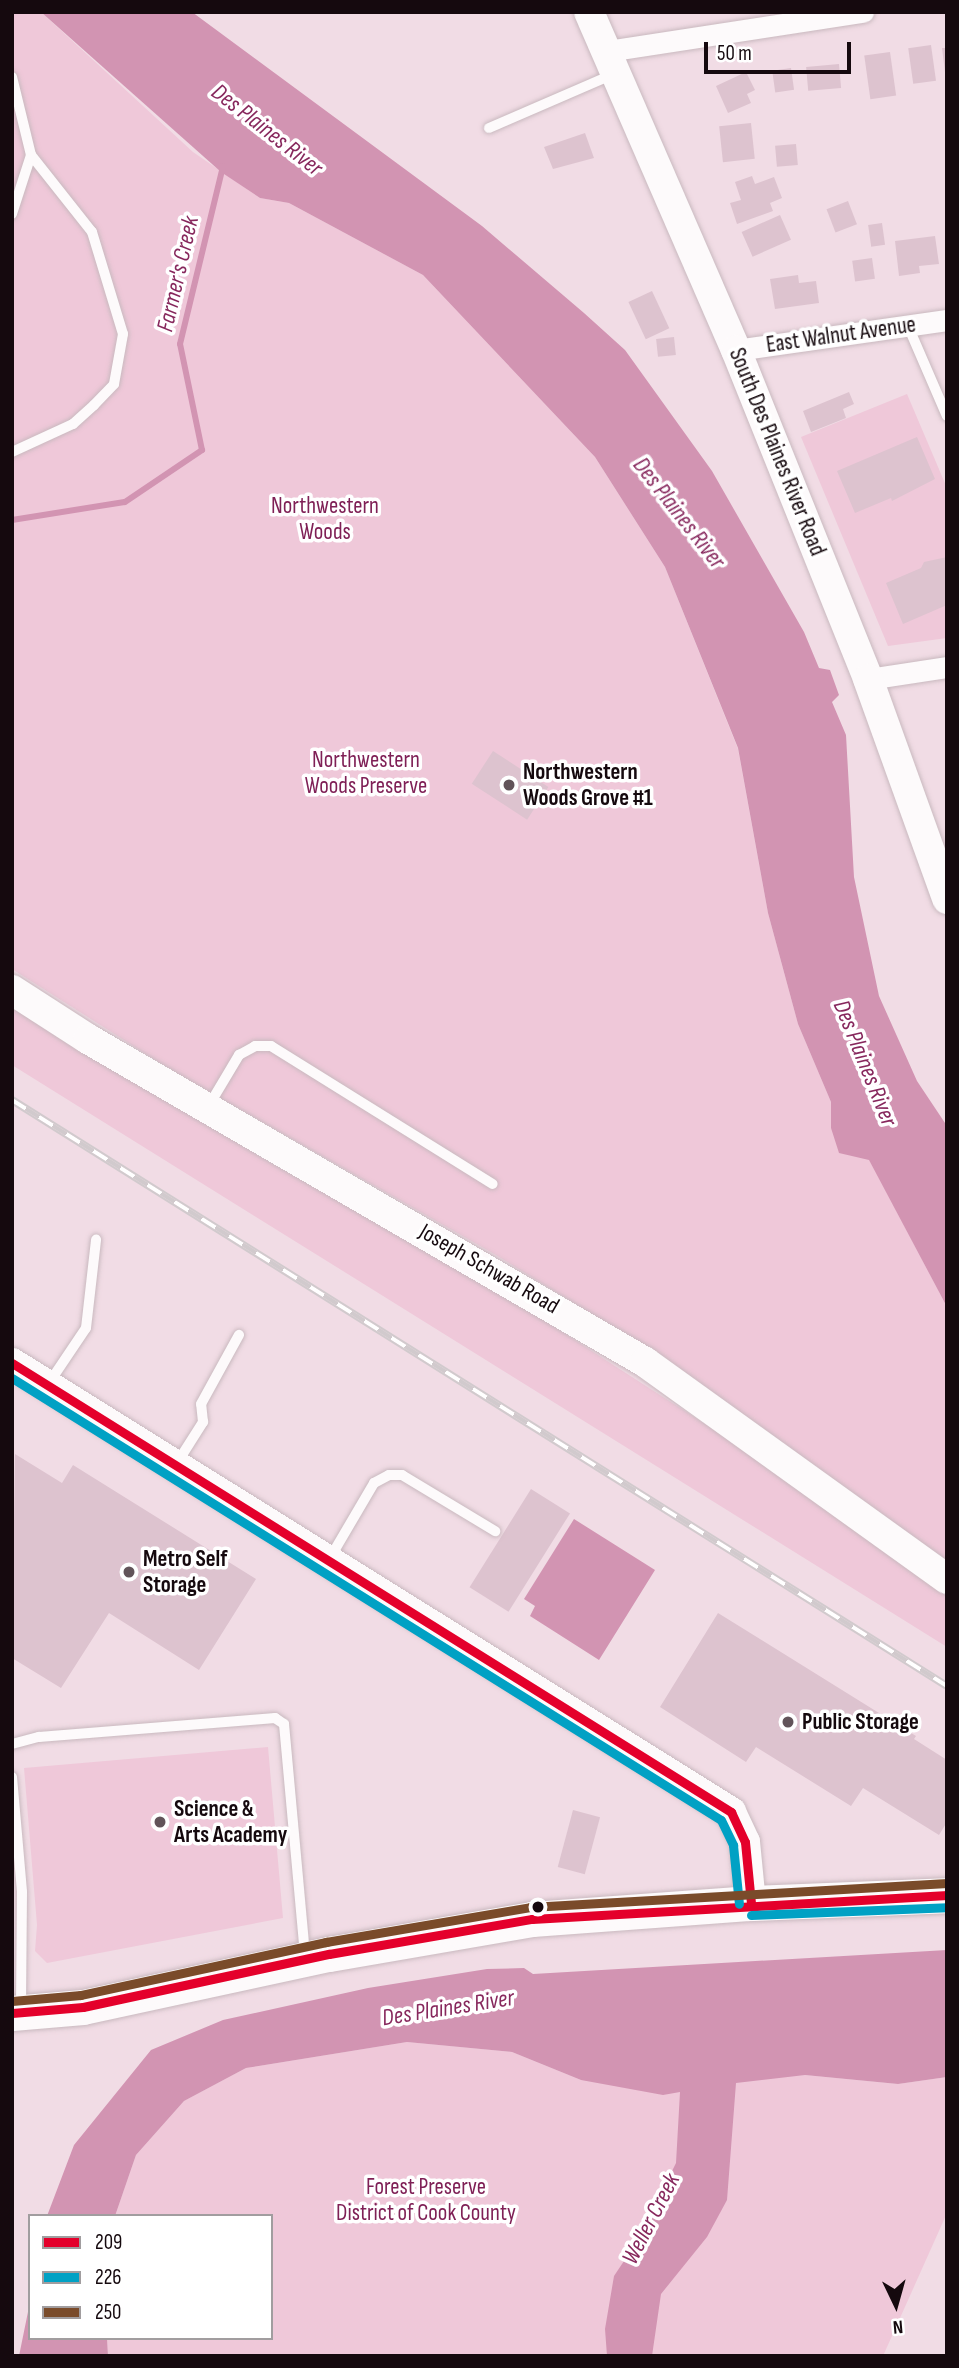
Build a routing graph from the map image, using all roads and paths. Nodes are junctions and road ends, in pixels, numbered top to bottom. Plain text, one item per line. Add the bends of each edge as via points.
1 (589, 12) edge
2 (863, 12) edge
3 (758, 20) edge
4 (612, 62) junction
5 (12, 77) edge
6 (489, 128) dead end
7 (31, 155) junction
8 (12, 214) edge
9 (947, 320) edge
10 (908, 326) junction
11 (736, 350) junction
12 (947, 416) edge
13 (12, 452) edge
14 (947, 667) edge
15 (868, 679) junction
16 (947, 899) edge
17 (12, 989) edge
18 (208, 1107) junction
19 (493, 1184) dead end
20 (96, 1240) dead end
21 (239, 1335) dead end
22 (12, 1363) edge
23 (47, 1385) junction
24 (176, 1465) junction
25 (495, 1531) dead end
26 (328, 1561) junction
27 (947, 1579) edge
28 (12, 1744) edge
29 (12, 1777) edge
30 (947, 1895) edge
31 (751, 1903) junction
32 (305, 1960) junction
33 (16, 2013) edge

1 - 4 main road, South Des Plaines River Road
2 - 3 street
3 - 4 street
4 - 6 lane
4 - 11 main road, South Des Plaines River Road
5 - 7 lane
7 - 8 lane
7 - 13 lane via 92,232 123,334 114,384 73,424
9 - 10 street, East Walnut Avenue
10 - 11 street, East Walnut Avenue
10 - 12 lane
11 - 15 main road, South Des Plaines River Road
14 - 15 street
15 - 16 main road, South Des Plaines River Road
17 - 18 main road, Joseph Schwab Road
18 - 19 lane via 239,1055 255,1046 271,1046
18 - 27 main road, Joseph Schwab Road via 645,1362
20 - 23 lane via 86,1328
21 - 24 lane via 201,1404 204,1422
22 - 23 main road
23 - 24 main road
24 - 26 main road
25 - 26 lane via 402,1475 389,1475 374,1483
26 - 31 main road via 731,1812 745,1842
28 - 32 lane via 39,1737 275,1718 284,1724
29 - 33 lane via 22,1892
30 - 31 main road
31 - 32 main road via 532,1919
32 - 33 main road via 83,2007

